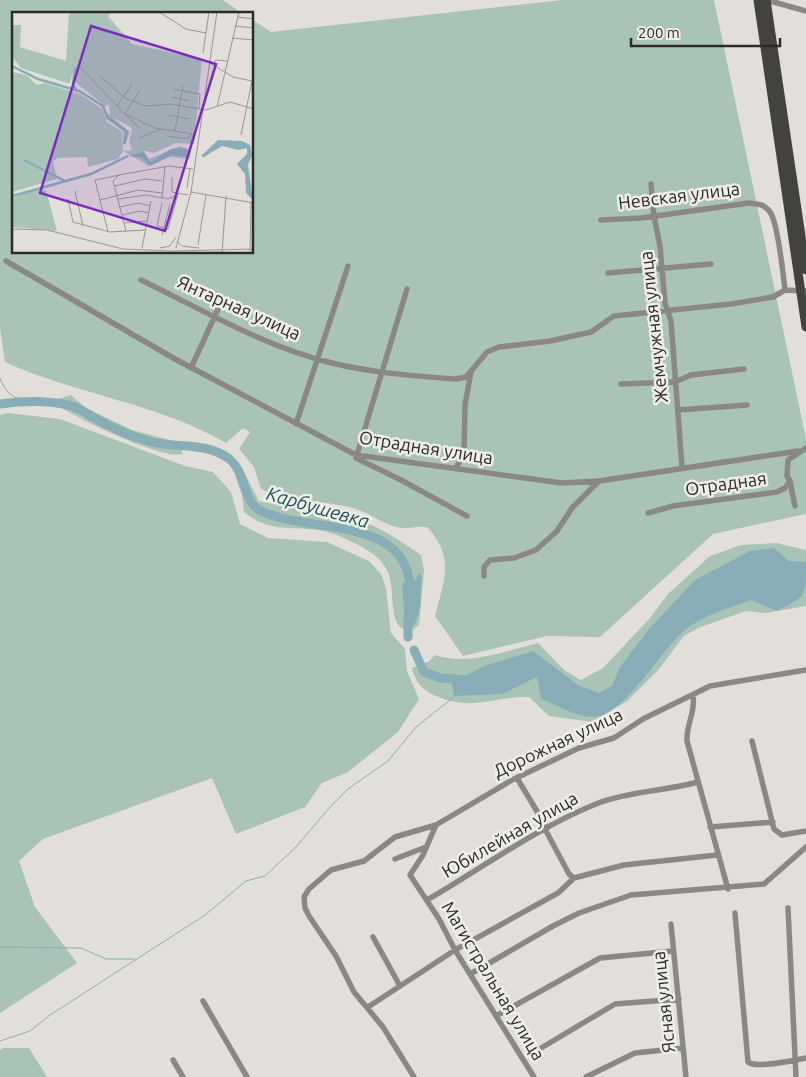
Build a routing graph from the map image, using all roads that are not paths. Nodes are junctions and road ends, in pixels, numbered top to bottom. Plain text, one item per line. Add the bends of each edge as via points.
1 (758, 0) edge
2 (766, 0) edge
3 (792, 3) edge
4 (806, 10) edge
5 (651, 184) dead end
6 (654, 216) junction
7 (600, 220) dead end
8 (6, 261) dead end
9 (712, 264) dead end
10 (348, 266) dead end
11 (662, 267) junction
12 (806, 270) edge
13 (608, 273) dead end
14 (141, 280) dead end
15 (407, 289) dead end
16 (785, 290) junction
17 (803, 292) edge
18 (218, 309) dead end
19 (667, 311) junction
20 (214, 316) junction
21 (806, 327) edge
22 (319, 359) junction
23 (191, 368) junction
24 (744, 369) dead end
25 (471, 372) junction
26 (382, 373) junction
27 (675, 382) junction
28 (621, 384) dead end
29 (747, 405) dead end
30 (678, 410) junction
31 (296, 424) junction
32 (806, 448) edge
33 (798, 452) junction
34 (356, 455) junction
35 (682, 467) junction
36 (456, 468) junction
37 (599, 481) junction
38 (790, 481) junction
39 (795, 506) dead end
40 (648, 513) dead end
41 (467, 516) dead end
42 (484, 576) dead end
43 (806, 670) edge
44 (693, 695) junction
45 (752, 741) dead end
46 (517, 778) junction
47 (698, 782) junction
48 (773, 822) junction
49 (436, 824) junction
50 (710, 828) junction
51 (546, 829) junction
52 (806, 831) edge
53 (426, 846) junction
54 (806, 847) edge
55 (718, 855) junction
56 (395, 859) dead end
57 (574, 878) junction
58 (728, 889) junction
59 (427, 900) junction
60 (788, 908) dead end
61 (735, 913) dead end
62 (671, 924) dead end
63 (373, 936) dead end
64 (455, 950) junction
65 (674, 951) junction
66 (472, 973) junction
67 (400, 986) junction
68 (679, 999) junction
69 (203, 1001) dead end
70 (368, 1007) junction
71 (496, 1016) junction
72 (683, 1048) junction
73 (531, 1054) dead end
74 (806, 1058) edge
75 (173, 1060) dead end
76 (795, 1060) junction
77 (183, 1077) edge
78 (246, 1077) edge
79 (414, 1077) edge
80 (534, 1077) edge
81 (586, 1077) edge
82 (686, 1077) edge
83 (796, 1077) edge

1 - 17 main road
2 - 3 street
2 - 12 main road
3 - 4 street
5 - 6 street, Жемчужная улица
6 - 7 street, Невская улица
6 - 11 street, Жемчужная улица
6 - 16 street, Невская улица via 762,204 775,224
8 - 23 street, Отрадная улица
9 - 11 street
10 - 22 street
11 - 13 street
11 - 19 street, Жемчужная улица
14 - 20 street, Янтарная улица
15 - 26 street
16 - 17 street
16 - 19 street via 774,297
17 - 21 main road
18 - 20 street
19 - 25 street via 614,316 592,332 499,347 487,352
19 - 27 street, Жемчужная улица via 671,321
20 - 22 street, Янтарная улица via 245,332
20 - 23 street
22 - 26 street, Янтарная улица
22 - 31 street
23 - 31 street, Отрадная улица
24 - 27 street via 691,374
25 - 26 street, Янтарная улица via 456,379
25 - 36 street via 465,405 464,453
26 - 34 street
27 - 28 street
27 - 30 street, Жемчужная улица
29 - 30 street
30 - 35 street, Жемчужная улица
31 - 34 street, Отрадная улица
32 - 33 street
33 - 35 street, Отрадная улица
33 - 38 street, Отрадная via 788,460
34 - 36 street, Отрадная улица
34 - 41 street via 356,458
35 - 37 street, Отрадная улица
36 - 37 street, Отрадная улица via 562,483
37 - 42 street via 572,508 557,531 536,550 514,558 490,560 484,567
38 - 39 street
38 - 40 street, Отрадная via 777,492 673,506
43 - 44 street, Дорожная улица via 710,686
44 - 46 street, Дорожная улица via 643,719 614,738 579,748
44 - 47 street via 694,710 687,740
45 - 48 street
46 - 49 street, Дорожная улица
46 - 51 street
47 - 50 street
47 - 51 street, Юбилейная улица via 609,800
48 - 50 street
48 - 52 street via 782,835
49 - 53 street
49 - 70 street, Дорожная улица via 395,837 364,861 331,870 304,897 309,916 336,956 354,992
50 - 55 street
51 - 57 street
51 - 59 street, Юбилейная улица
53 - 56 street
53 - 59 street, Магистральная улица via 410,875
54 - 58 street via 764,884
55 - 57 street via 624,864
55 - 58 street
57 - 64 street via 558,893
58 - 66 street via 631,895 579,913
59 - 64 street, Магистральная улица
60 - 76 street
61 - 76 street via 748,1062 752,1065
62 - 65 street, Ясная улица
63 - 67 street
64 - 66 street, Магистральная улица
64 - 67 street
65 - 68 street, Ясная улица
65 - 71 street via 600,958
66 - 71 street, Магистральная улица
67 - 70 street
68 - 72 street, Ясная улица
68 - 73 street via 615,1004
69 - 78 street
70 - 79 street
71 - 80 street, Магистральная улица
72 - 81 street via 635,1053
72 - 82 street, Ясная улица
74 - 76 street
75 - 77 street
76 - 83 street

